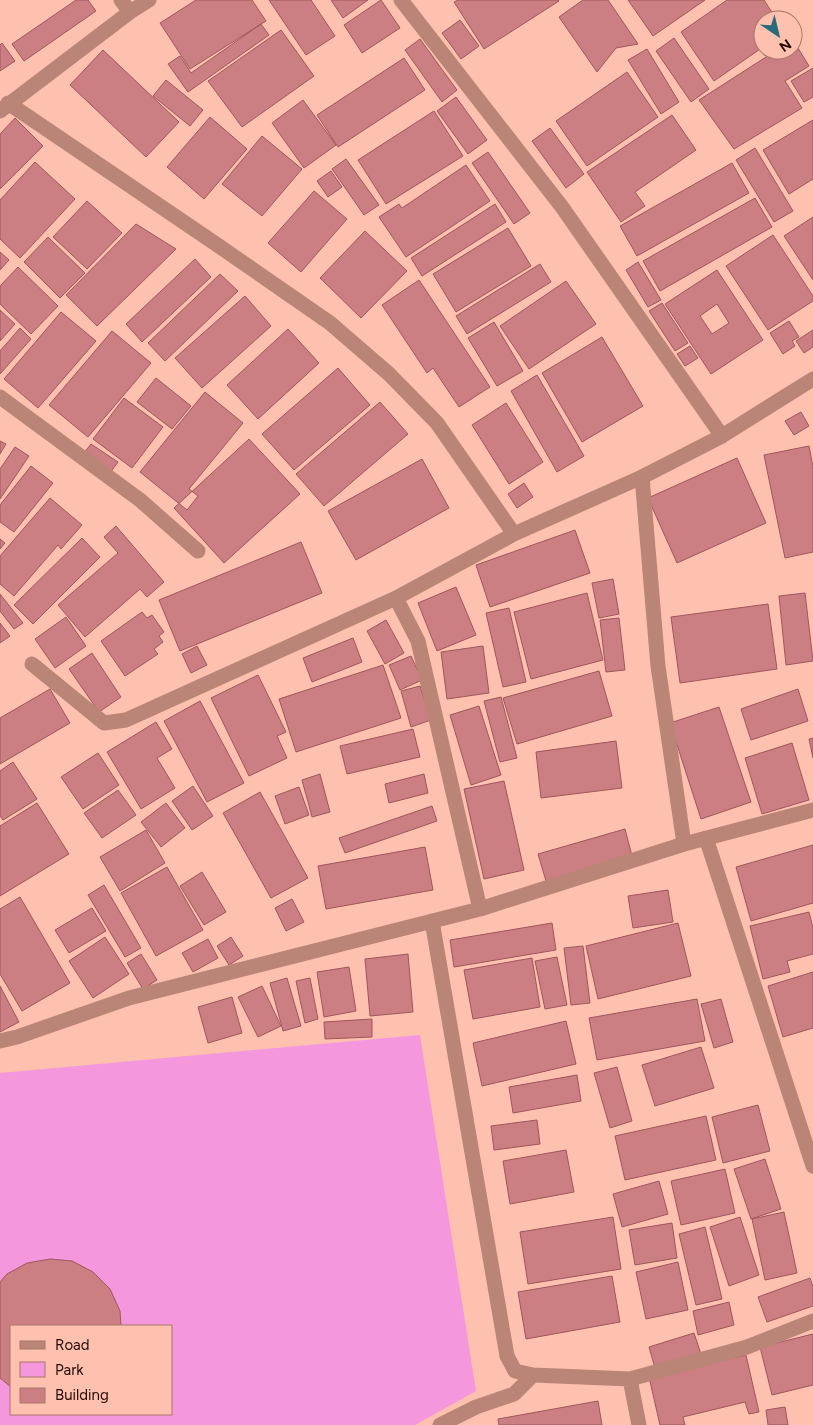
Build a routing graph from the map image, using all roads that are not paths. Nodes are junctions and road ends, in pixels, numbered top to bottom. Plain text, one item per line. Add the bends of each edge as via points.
1 (149, 0) edge
2 (401, 0) edge
3 (125, 6) edge
4 (4, 107) edge
5 (813, 379) edge
6 (0, 397) edge
7 (722, 436) junction
8 (642, 477) junction
9 (514, 534) junction
10 (198, 551) dead end
11 (396, 598) junction
12 (32, 664) dead end
13 (813, 810) edge
14 (706, 838) junction
15 (684, 844) junction
16 (480, 909) junction
17 (432, 921) junction
18 (0, 1041) edge
19 (813, 1166) edge
20 (813, 1321) edge
21 (533, 1375) junction
22 (630, 1379) junction
23 (440, 1425) edge
24 (639, 1425) edge

1 - 3 street
2 - 7 street via 562,207
3 - 4 street
4 - 9 street via 216,244 330,323 382,368 437,423
5 - 7 street
6 - 10 street via 140,500
7 - 8 street
8 - 9 street
8 - 15 street via 658,666
9 - 11 street
11 - 12 street via 126,720 104,723
11 - 16 street via 418,641
13 - 14 street
14 - 15 street
14 - 19 street
15 - 16 street
16 - 17 street
17 - 18 street via 129,998 17,1038
17 - 21 street via 507,1356 515,1371
20 - 22 street via 747,1347
21 - 22 street
21 - 23 street via 514,1394 476,1407
22 - 24 street

